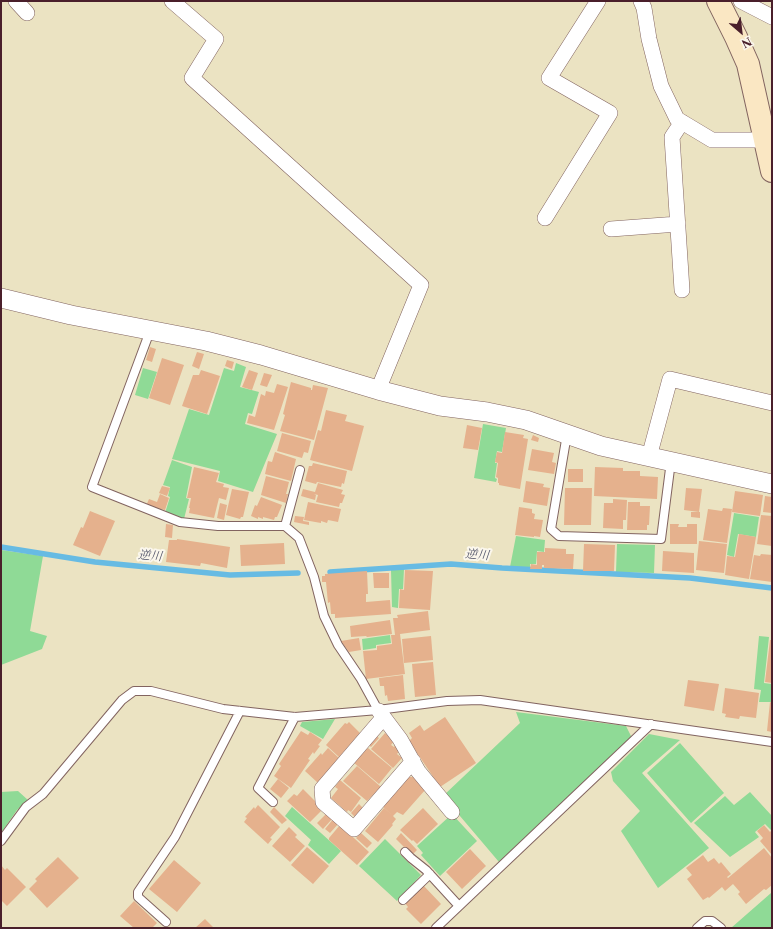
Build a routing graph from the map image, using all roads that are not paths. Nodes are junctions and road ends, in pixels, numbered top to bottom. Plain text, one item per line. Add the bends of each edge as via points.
1 (16, 1) edge
2 (172, 1) edge
3 (598, 1) edge
4 (641, 1) edge
5 (730, 3) edge
6 (27, 13) dead end
7 (772, 17) edge
8 (682, 122) junction
9 (769, 140) edge
10 (772, 171) edge
11 (545, 218) dead end
12 (678, 224) junction
13 (611, 229) dead end
14 (682, 290) dead end
15 (1, 298) edge
16 (150, 331) junction
17 (378, 390) junction
18 (772, 403) edge
19 (567, 433) junction
20 (649, 457) junction
21 (670, 461) junction
22 (300, 470) dead end
23 (772, 484) edge
24 (285, 526) junction
25 (240, 711) junction
26 (381, 714) junction
27 (295, 716) junction
28 (651, 724) junction
29 (772, 742) edge
30 (413, 761) junction
31 (273, 802) dead end
32 (452, 812) dead end
33 (1, 841) edge
34 (405, 852) dead end
35 (430, 874) junction
36 (403, 900) dead end
37 (460, 906) junction
38 (166, 922) dead end
39 (436, 928) edge
40 (698, 928) edge
41 (721, 928) edge

1 - 6 street
2 - 17 street via 216,39 192,78 421,285
3 - 11 street via 549,78 610,113
4 - 8 street via 661,86 676,119
5 - 7 street
5 - 9 main road via 736,37 748,64
8 - 9 street via 712,140
8 - 12 street via 672,137
9 - 10 main road
12 - 13 street
12 - 14 street
15 - 16 street
16 - 17 street via 262,355
16 - 24 lane via 92,487 180,522 218,526
17 - 19 street via 440,406 526,420
18 - 20 street via 670,379
19 - 20 street via 601,446
19 - 21 lane via 551,529 559,536 661,539
20 - 21 street
21 - 23 street
22 - 24 lane
24 - 26 lane via 299,538 314,577 324,616 338,645
25 - 27 lane
25 - 33 lane via 151,691 134,691 122,700 43,794 26,807
25 - 38 lane via 175,837 138,892 138,897
26 - 27 lane
26 - 28 lane via 447,701 480,700
26 - 30 street
26 - 30 street via 322,789 323,802 354,829
27 - 31 lane via 258,788
28 - 29 lane
28 - 37 lane
30 - 32 street via 418,771
34 - 35 lane
35 - 36 lane
35 - 37 lane
37 - 39 lane
40 - 41 lane via 705,921 712,921

